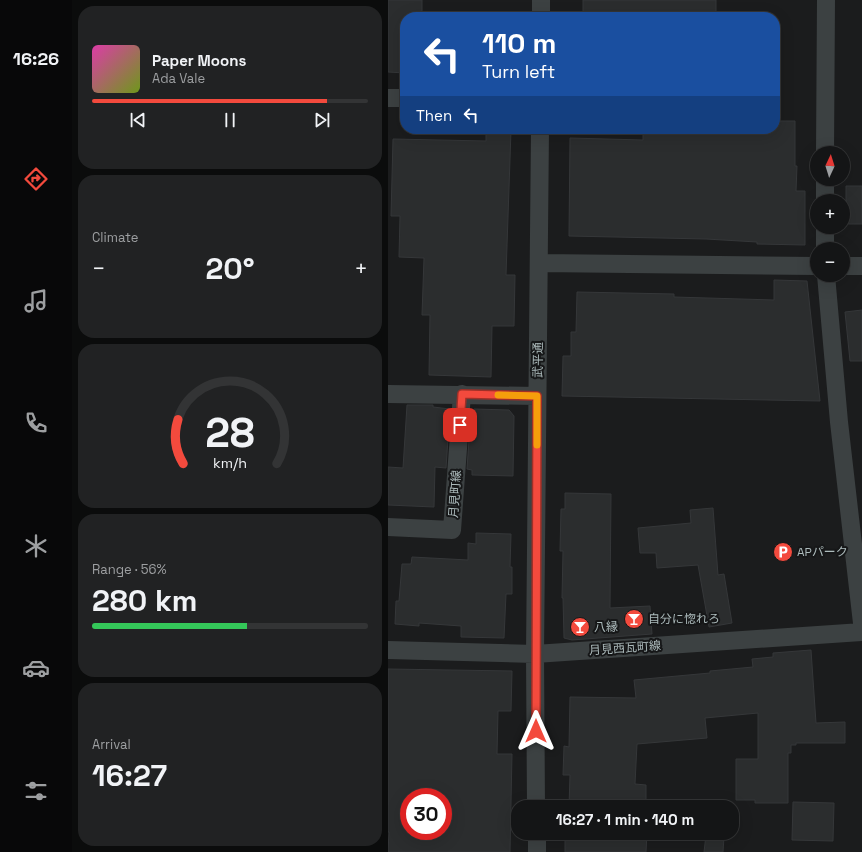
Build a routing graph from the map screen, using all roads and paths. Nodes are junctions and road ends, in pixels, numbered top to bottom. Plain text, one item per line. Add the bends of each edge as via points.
1 (541, 0) edge
2 (826, 0) edge
3 (541, 12) edge
4 (388, 98) edge
5 (400, 98) edge
6 (540, 134) edge
7 (825, 146) edge
8 (540, 263) junction
9 (810, 266) edge
10 (850, 266) edge
11 (862, 266) edge
12 (827, 282) edge
13 (388, 394) edge
14 (462, 394) junction
15 (537, 396) junction
16 (388, 527) edge
17 (862, 623) edge
18 (862, 632) edge
19 (388, 650) edge
20 (535, 654) junction
21 (536, 800) edge
22 (537, 840) edge
23 (537, 852) edge

1 - 3 street
2 - 7 street
4 - 5 street
6 - 8 street, 武平通
8 - 9 street
8 - 15 street, 武平通
10 - 11 street
12 - 17 street via 839,422
13 - 14 street
14 - 15 street
14 - 16 street, 月見町線 via 452,530
15 - 20 street, 武平通
18 - 20 street, 月見西瓦町線
19 - 20 street, 月見西瓦町線
20 - 21 street, 武平通
22 - 23 street

